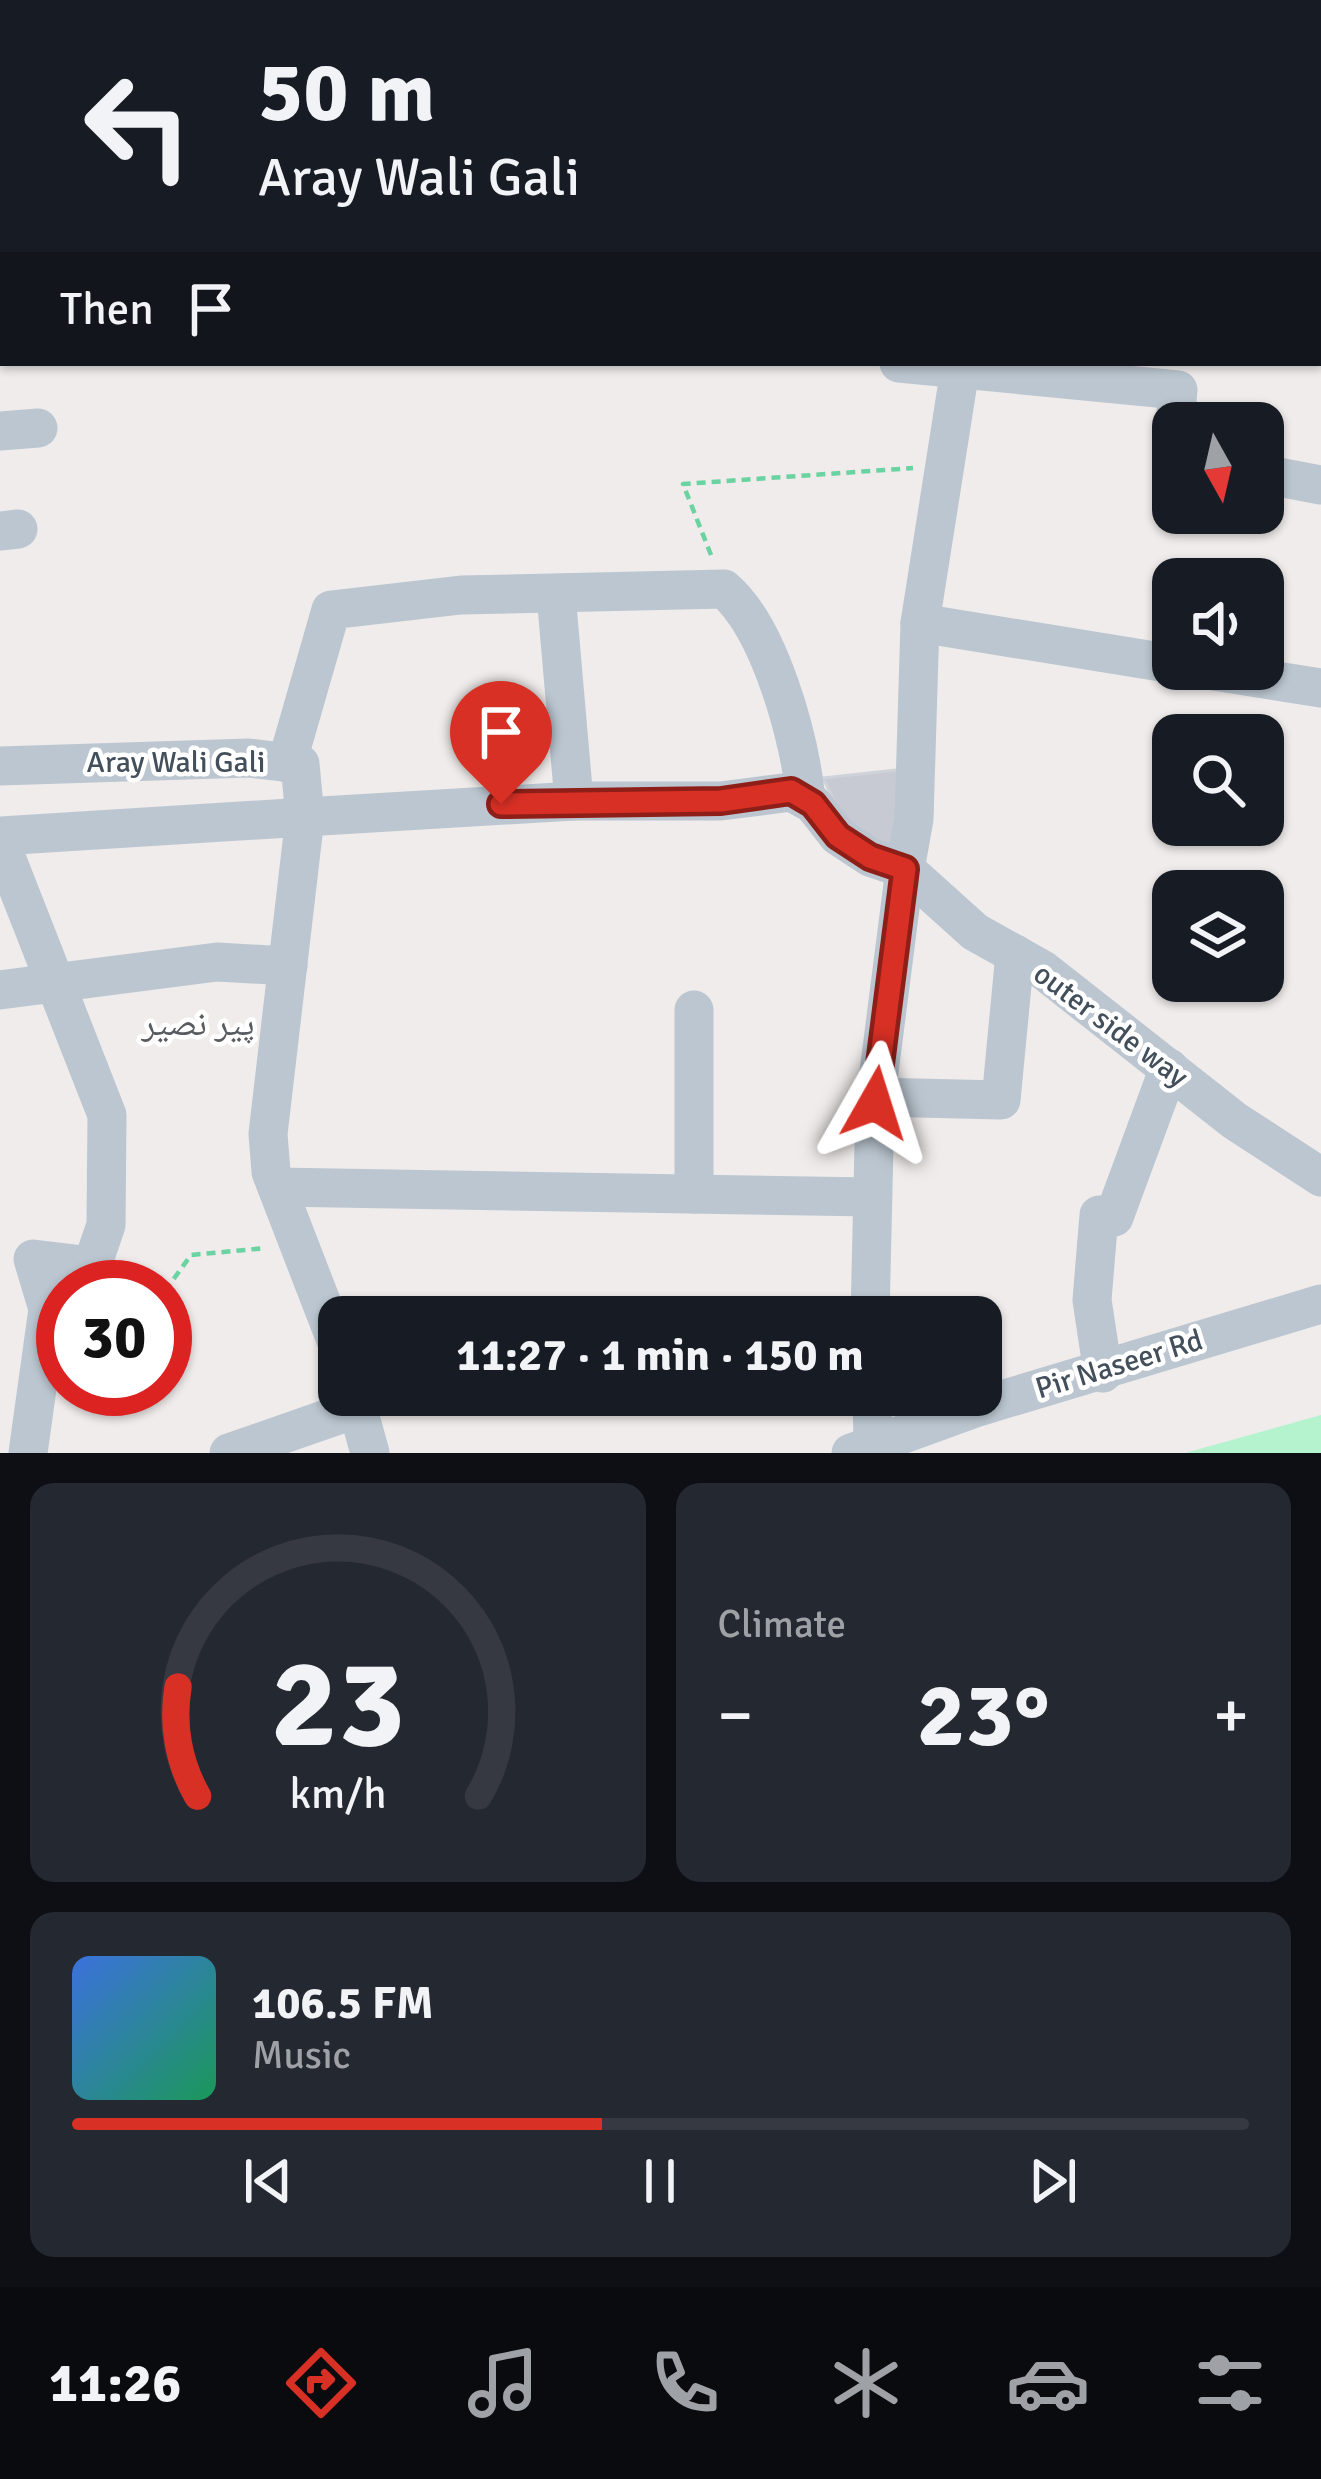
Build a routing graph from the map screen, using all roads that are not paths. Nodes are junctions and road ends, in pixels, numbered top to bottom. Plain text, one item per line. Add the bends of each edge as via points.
1 (961, 366) edge
2 (1178, 392) edge
3 (1284, 478) edge
4 (1321, 485) edge
5 (556, 594) junction
6 (920, 623) junction
7 (1152, 661) edge
8 (1284, 682) edge
9 (1321, 688) edge
10 (287, 763) junction
11 (0, 766) edge
12 (806, 800) junction
13 (574, 801) junction
14 (305, 817) junction
15 (0, 839) edge
16 (905, 869) junction
17 (1015, 954) junction
18 (288, 966) junction
19 (55, 980) junction
20 (0, 990) edge
21 (694, 1010) dead end
22 (1169, 1068) junction
23 (876, 1097) junction
24 (1321, 1177) edge
25 (278, 1187) junction
26 (694, 1194) junction
27 (871, 1197) junction
28 (320, 1296) edge
29 (870, 1296) edge
30 (1321, 1304) edge
31 (1103, 1373) junction
32 (319, 1416) edge
33 (360, 1416) edge
34 (868, 1416) edge
35 (862, 1448) edge
36 (28, 1453) edge
37 (229, 1453) edge
38 (370, 1453) edge

1 - 2 street
1 - 6 street
3 - 4 street
5 - 10 street via 331,610
5 - 12 street via 724,589 745,607 782,694
5 - 13 street
6 - 7 street
6 - 16 street
8 - 9 street
10 - 11 street, Aray Wali Gali
10 - 14 street, Aray Wali Gali via 300,764
12 - 13 street via 791,791 721,801
12 - 16 street via 838,836
13 - 14 street
14 - 15 street
14 - 18 street
15 - 19 street
16 - 17 street, outer side way via 975,932
16 - 23 street
17 - 22 street, outer side way
17 - 23 street via 1001,1100
18 - 19 street via 217,962
18 - 25 street via 268,1134
19 - 20 street
19 - 36 street via 107,1115 106,1226 92,1266 33,1259 48,1309
21 - 26 street
22 - 24 street, outer side way
22 - 31 street via 1114,1217 1099,1215 1092,1300
23 - 27 street
25 - 26 street
25 - 28 street
26 - 27 street
27 - 29 street
30 - 31 street, Pir Naseer Rd
31 - 35 street, Pir Naseer Rd
32 - 37 street
33 - 38 street
34 - 35 street

